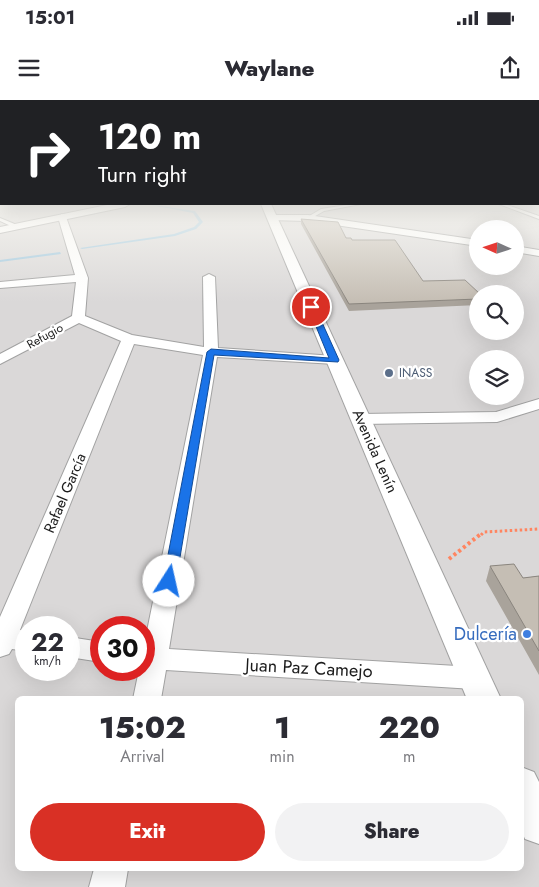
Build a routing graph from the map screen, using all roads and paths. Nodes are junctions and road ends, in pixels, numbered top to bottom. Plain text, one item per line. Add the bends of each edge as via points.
1 (66, 229) edge
2 (277, 229) edge
3 (381, 229) edge
4 (469, 242) edge
5 (524, 242) edge
6 (531, 242) dead end
7 (524, 250) edge
8 (539, 253) edge
9 (209, 276) dead end
10 (82, 278) junction
11 (0, 285) edge
12 (78, 318) junction
13 (129, 339) junction
14 (211, 352) junction
15 (0, 360) edge
16 (335, 360) junction
17 (539, 404) edge
18 (361, 419) junction
19 (539, 529) edge
20 (429, 575) junction
21 (155, 634) edge
22 (8, 641) edge
23 (155, 659) edge
24 (149, 681) edge
25 (479, 688) edge
26 (148, 696) edge
27 (524, 791) edge
28 (539, 825) edge
29 (111, 871) edge
30 (108, 887) edge

1 - 10 street, Refugio
2 - 16 street, Avenida Lenín
3 - 4 street
5 - 6 street
7 - 8 street
9 - 14 street
10 - 11 street
10 - 12 street, Refugio
12 - 13 street
12 - 15 street, Refugio
13 - 14 street
13 - 22 street, Rafael García
14 - 16 street
14 - 21 street
16 - 18 street, Avenida Lenín
17 - 18 street via 497,417
18 - 20 street, Avenida Lenín
19 - 20 path via 484,532
20 - 25 street, Avenida Lenín
23 - 25 street, Juan Paz Camejo
24 - 26 street
27 - 28 street
29 - 30 street

